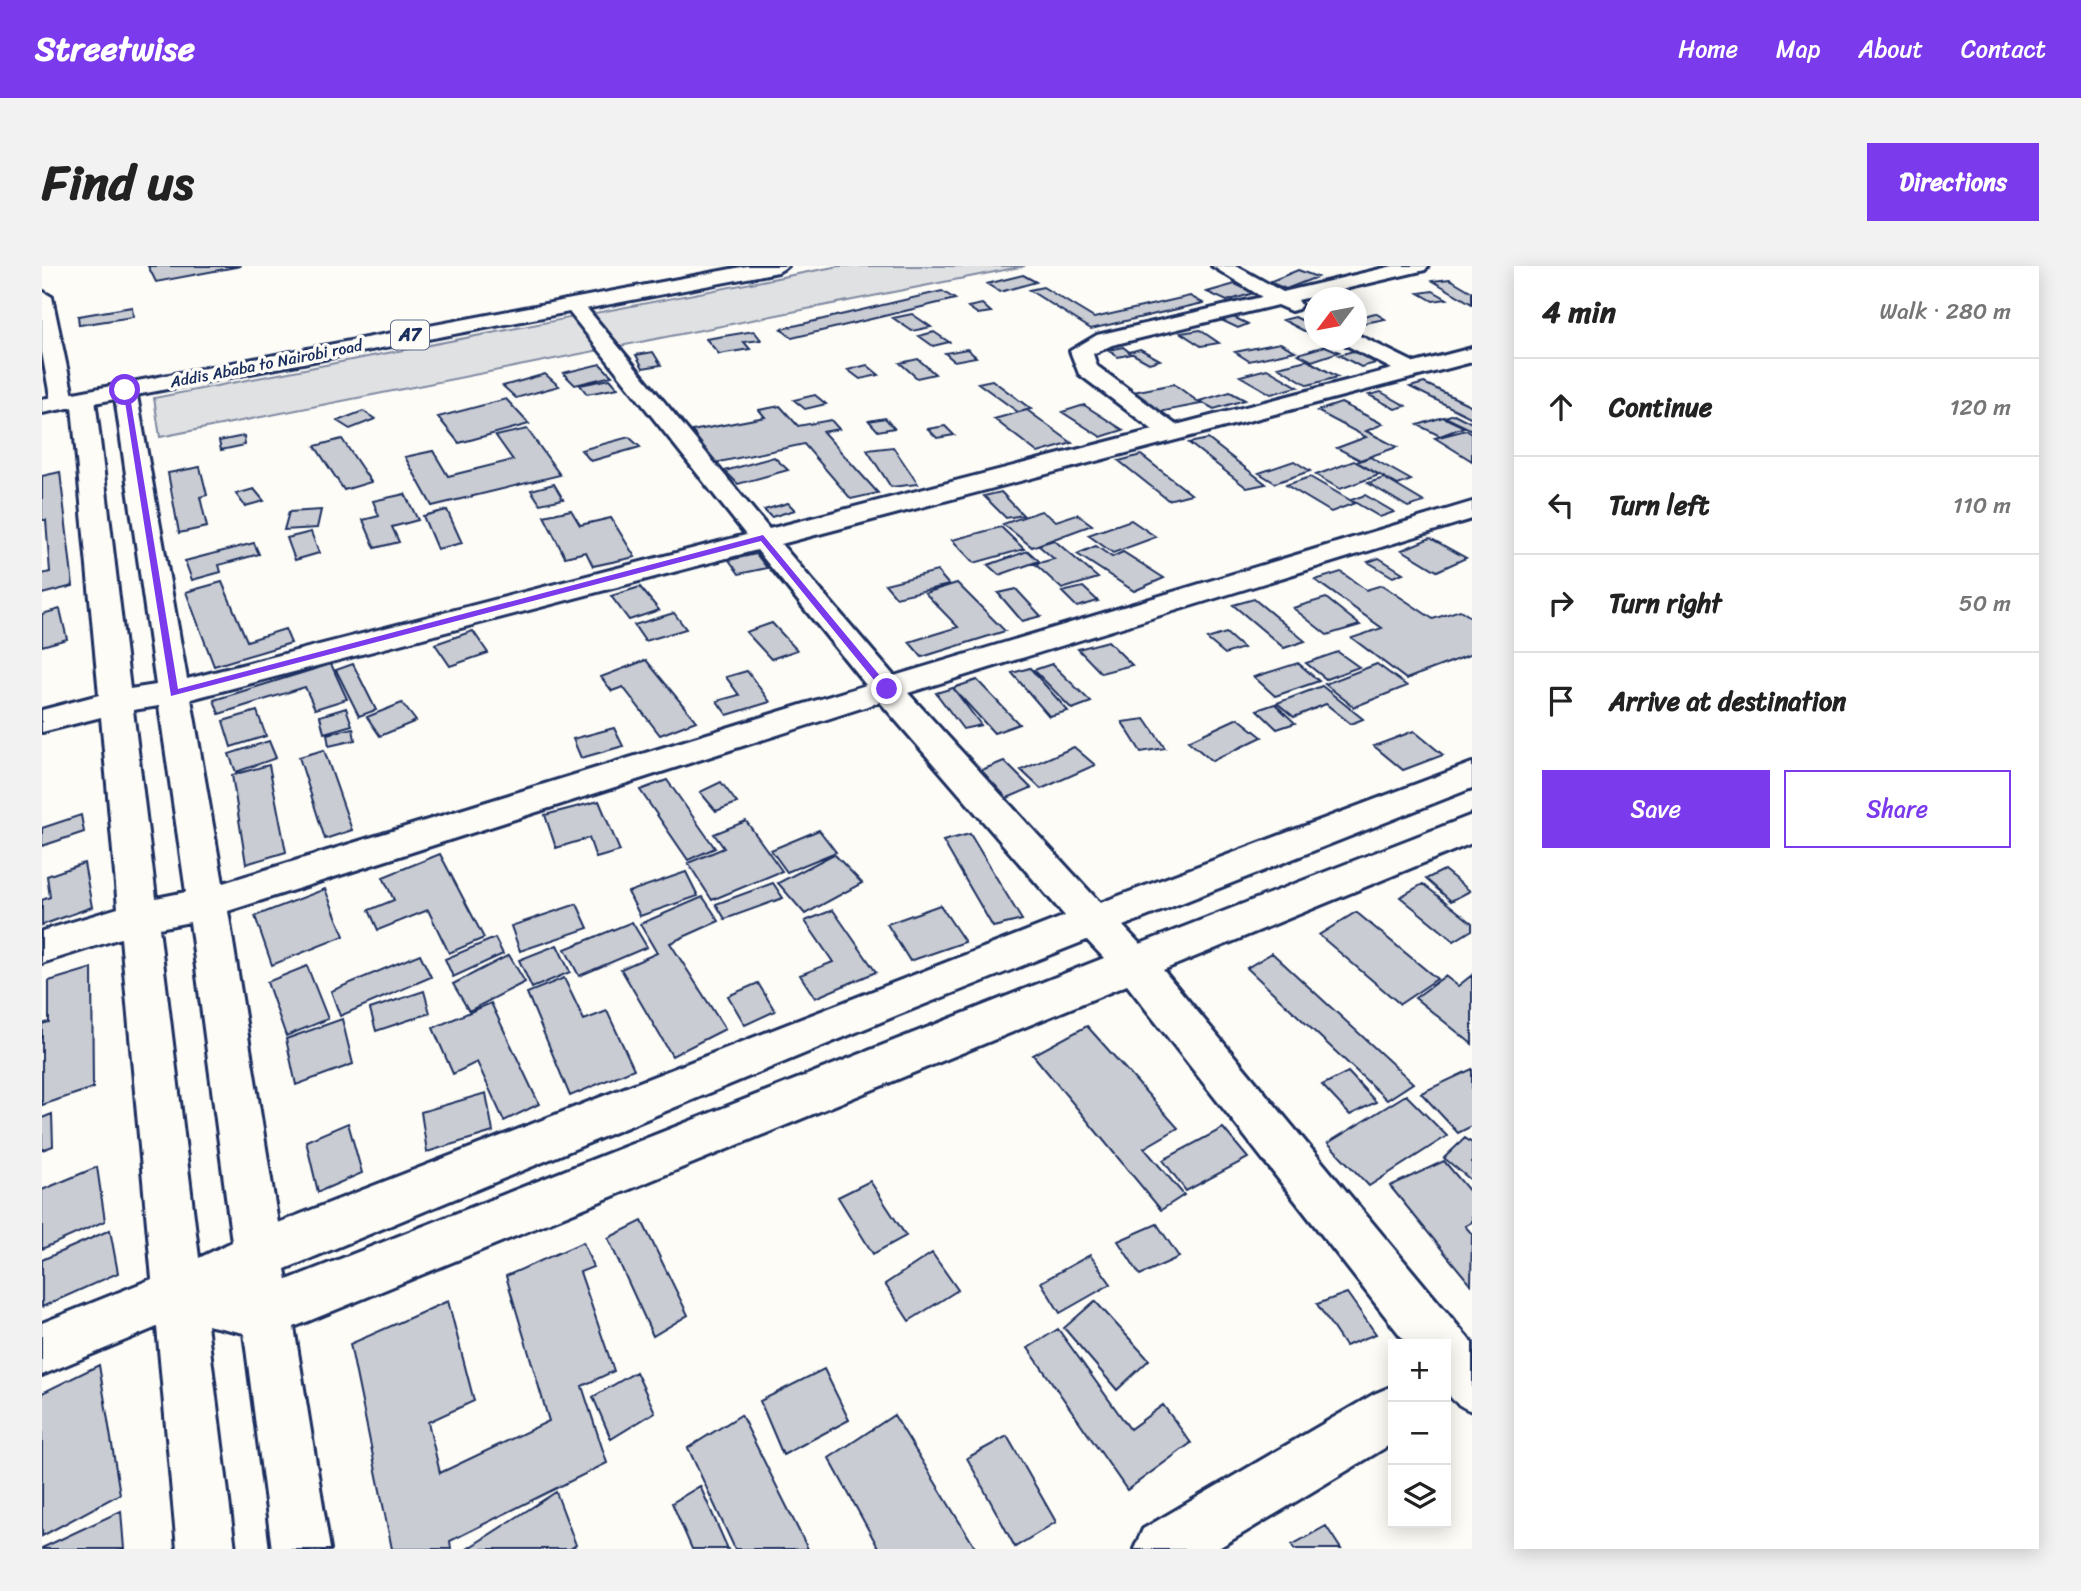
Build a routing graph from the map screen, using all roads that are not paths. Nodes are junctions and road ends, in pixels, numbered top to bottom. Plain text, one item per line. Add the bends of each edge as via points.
1 (778, 266) edge
2 (1222, 266) edge
3 (1418, 266) edge
4 (1280, 299) junction
5 (43, 303) edge
6 (573, 304) junction
7 (1303, 312) dead end
8 (1367, 347) edge
9 (1472, 355) edge
10 (1411, 370) junction
11 (125, 390) junction
12 (63, 402) edge
13 (1172, 433) junction
14 (1472, 510) edge
15 (763, 538) junction
16 (887, 689) junction
17 (174, 694) junction
18 (115, 702) junction
19 (42, 721) edge
20 (1472, 775) edge
21 (1472, 828) edge
22 (207, 903) junction
23 (139, 917) junction
24 (1093, 922) junction
25 (42, 947) edge
26 (1135, 965) junction
27 (259, 1255) junction
28 (179, 1293) junction
29 (268, 1313) junction
30 (42, 1349) edge
31 (1456, 1367) edge
32 (1388, 1416) edge
33 (206, 1549) edge
34 (301, 1549) edge
35 (1163, 1549) edge

1 - 6 main road, Addis Ababa to Nairobi road / A7
2 - 4 main road
3 - 4 main road
4 - 7 main road
4 - 13 main road via 1105,340 1081,351 1087,369
5 - 12 main road
6 - 11 main road, Addis Ababa to Nairobi road / A7
6 - 15 main road
8 - 10 main road
9 - 10 main road
10 - 13 main road
11 - 12 main road, Addis Ababa to Nairobi road / A7
11 - 17 main road
12 - 18 main road
13 - 15 main road
14 - 16 main road
15 - 16 main road
15 - 17 main road
16 - 22 main road
16 - 24 main road
17 - 18 main road
17 - 22 main road
18 - 19 main road
18 - 23 main road
20 - 24 main road
21 - 26 main road
22 - 23 main road
22 - 27 main road
23 - 25 main road
23 - 28 main road
24 - 26 main road
24 - 27 main road
26 - 29 main road
26 - 31 main road
27 - 28 main road
27 - 29 main road
28 - 29 main road
28 - 30 main road
28 - 33 main road
29 - 34 main road
32 - 35 main road

